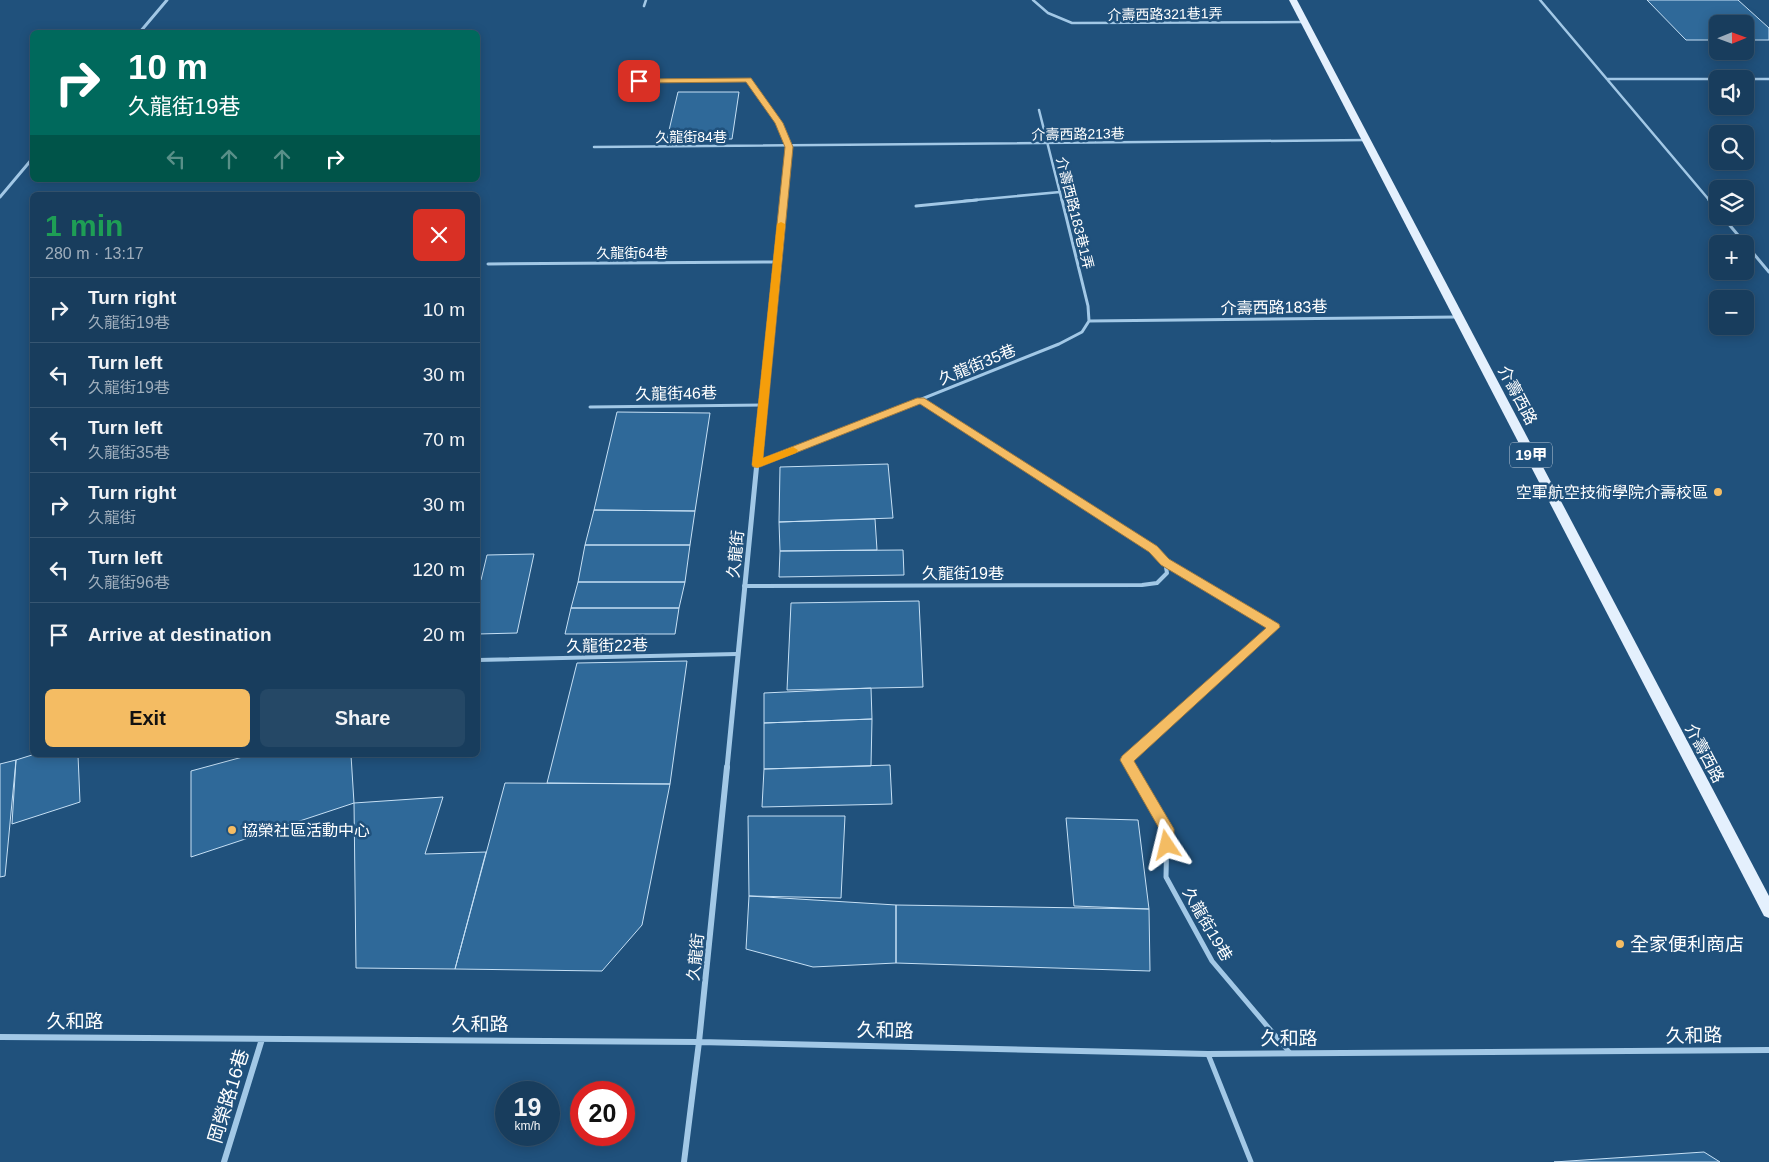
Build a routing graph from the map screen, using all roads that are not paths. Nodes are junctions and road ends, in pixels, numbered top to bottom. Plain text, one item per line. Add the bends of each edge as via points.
1 (167, 0) edge
2 (646, 0) edge
3 (1034, 0) edge
4 (1293, 0) edge
5 (1540, 0) edge
6 (644, 6) dead end
7 (1305, 22) junction
8 (142, 30) edge
9 (1607, 79) junction
10 (1709, 79) edge
11 (1754, 79) edge
12 (1769, 79) edge
13 (748, 80) joint
14 (621, 82) dead end
15 (1039, 110) dead end
16 (1367, 140) junction
17 (1048, 144) junction
18 (594, 147) dead end
19 (789, 147) junction
20 (30, 161) edge
21 (1060, 192) junction
22 (0, 197) edge
23 (1709, 200) edge
24 (916, 206) dead end
25 (1730, 225) edge
26 (777, 262) junction
27 (488, 264) dead end
28 (1769, 272) edge
29 (1459, 318) junction
30 (1089, 321) junction
31 (920, 400) junction
32 (763, 405) junction
33 (590, 407) dead end
34 (757, 465) junction
35 (1165, 562) junction
36 (744, 586) junction
37 (737, 654) junction
38 (480, 660) edge
39 (1769, 911) edge
40 (0, 1037) edge
41 (262, 1039) junction
42 (699, 1042) junction
43 (1769, 1050) edge
44 (1208, 1054) junction
45 (1291, 1054) junction
46 (224, 1162) edge
47 (684, 1162) edge
48 (1251, 1162) edge

1 - 8 street
2 - 6 lane
3 - 7 lane, 介壽西路321巷1弄 via 1048,13 1072,23
4 - 7 main road, 介壽西路 / 19甲
5 - 9 lane
7 - 16 main road, 介壽西路 / 19甲
9 - 10 lane
9 - 23 lane
11 - 12 lane
13 - 14 lane
13 - 19 street, 久龍街 via 779,123
15 - 17 lane, 介壽西路183巷1弄
16 - 17 lane, 介壽西路213巷
16 - 29 main road, 介壽西路 / 19甲
17 - 19 lane, 介壽西路213巷
17 - 21 lane, 介壽西路183巷1弄
18 - 19 lane, 久龍街84巷
19 - 26 street, 久龍街
20 - 22 street
21 - 24 lane
21 - 30 lane, 介壽西路183巷1弄
25 - 28 lane
26 - 27 lane, 久龍街64巷
26 - 32 street, 久龍街
29 - 30 lane, 介壽西路183巷
29 - 39 main road, 介壽西路 / 19甲
30 - 31 lane, 久龍街35巷 via 1082,332 1059,344
31 - 34 lane, 久龍街35巷
31 - 35 lane, 久龍街19巷 via 1153,549
32 - 33 lane, 久龍街46巷
32 - 34 street, 久龍街
34 - 36 street, 久龍街
35 - 36 lane, 久龍街19巷 via 1167,573 1157,583 1142,585
35 - 45 lane, 久龍街19巷 via 1274,627 1127,760 1167,829 1166,877 1212,961
36 - 37 street, 久龍街
37 - 38 lane, 久龍街22巷
37 - 42 street, 久龍街
40 - 41 street, 久和路
41 - 42 street, 久和路
41 - 46 street, 岡榮路16巷
42 - 44 street, 久和路
42 - 47 street, 久龍街
43 - 45 street, 久和路
44 - 45 street, 久和路
44 - 48 lane

